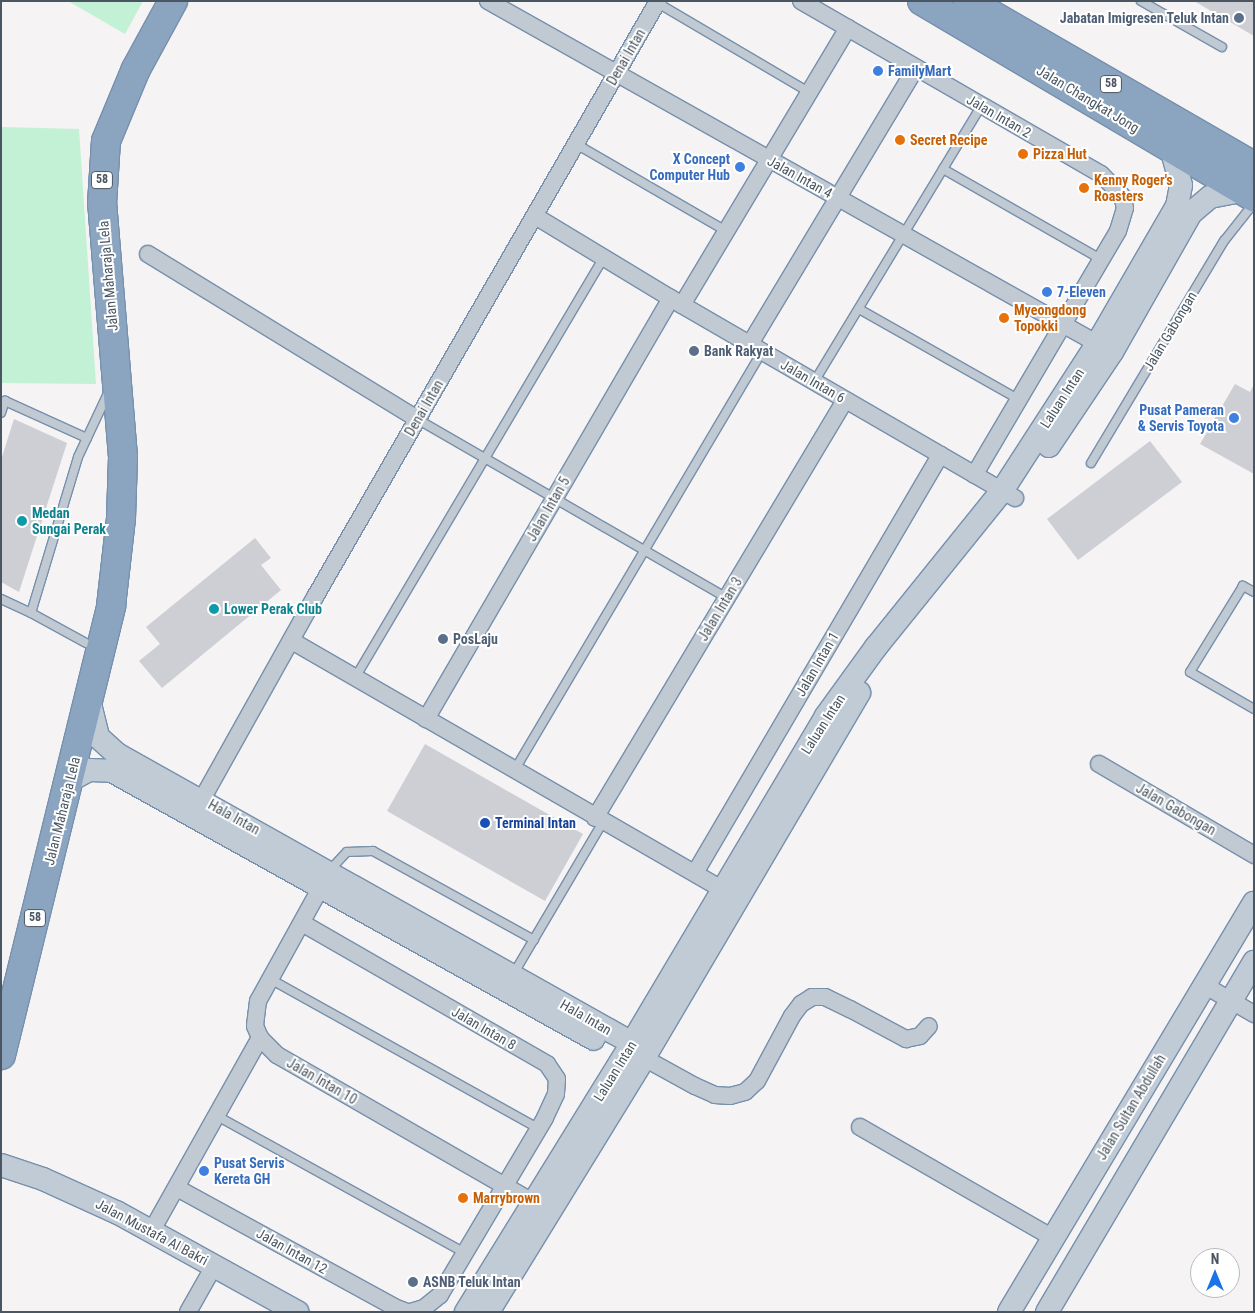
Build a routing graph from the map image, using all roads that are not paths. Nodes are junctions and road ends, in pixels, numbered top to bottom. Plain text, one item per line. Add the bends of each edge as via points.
1 (173, 1) edge
2 (488, 1) edge
3 (801, 1) edge
4 (922, 1) edge
5 (968, 1) edge
6 (1141, 1) edge
7 (657, 2) edge
8 (848, 28) junction
9 (1222, 47) dead end
10 (916, 68) junction
11 (615, 74) junction
12 (809, 92) junction
13 (981, 106) junction
14 (576, 144) junction
15 (1171, 148) junction
16 (768, 160) junction
17 (1254, 166) edge
18 (943, 169) junction
19 (1250, 197) edge
20 (839, 199) junction
21 (535, 216) junction
22 (726, 231) junction
23 (904, 235) junction
24 (148, 254) dead end
25 (604, 257) junction
26 (1101, 259) junction
27 (676, 302) junction
28 (859, 309) junction
29 (1062, 324) junction
30 (756, 348) junction
31 (1104, 348) junction
32 (117, 375) junction
33 (814, 382) junction
34 (1018, 399) junction
35 (845, 400) junction
36 (1, 413) edge
37 (417, 420) junction
38 (87, 438) junction
39 (940, 455) junction
40 (487, 459) junction
41 (1091, 463) dead end
42 (974, 475) junction
43 (1009, 494) junction
44 (555, 498) junction
45 (644, 550) junction
46 (114, 565) junction
47 (1254, 592) edge
48 (727, 598) junction
49 (1, 599) edge
50 (31, 613) junction
51 (292, 641) junction
52 (86, 643) junction
53 (355, 678) junction
54 (89, 699) junction
55 (1254, 709) edge
56 (426, 719) junction
57 (1099, 764) dead end
58 (514, 771) junction
59 (69, 781) junction
60 (197, 808) junction
61 (599, 820) junction
62 (1254, 855) edge
63 (695, 873) junction
64 (325, 879) junction
65 (730, 894) junction
66 (1254, 903) edge
67 (302, 923) junction
68 (534, 940) junction
69 (1254, 962) edge
70 (1, 977) edge
71 (270, 979) junction
72 (509, 982) junction
73 (1204, 985) junction
74 (1231, 1001) junction
75 (1254, 1014) edge
76 (929, 1026) dead end
77 (260, 1038) junction
78 (634, 1052) junction
79 (1, 1055) edge
80 (217, 1116) junction
81 (860, 1127) dead end
82 (538, 1129) junction
83 (1, 1165) edge
84 (506, 1186) junction
85 (177, 1188) junction
86 (542, 1207) junction
87 (151, 1232) junction
88 (1053, 1238) junction
89 (466, 1253) junction
90 (214, 1266) junction
91 (188, 1312) edge
92 (297, 1312) edge
93 (409, 1312) edge
94 (466, 1312) edge
95 (488, 1312) edge
96 (1009, 1312) edge
97 (1047, 1312) edge

1 - 32 highway, Jalan Maharaja Lela / 58 via 136,69 106,141 102,204
2 - 11 street, Jalan Intan 4
3 - 8 street, Jalan Intan 2
4 - 15 highway, Jalan Changkat Jong / 58
5 - 17 highway, Jalan Changkat Jong / 58
6 - 9 lane
7 - 11 street, Denai Intan
7 - 12 lane
8 - 10 street, Jalan Intan 2
8 - 12 street, Jalan Intan 5
10 - 13 street, Jalan Intan 2
10 - 20 street
11 - 14 street, Denai Intan
11 - 16 street, Jalan Intan 4
12 - 16 street, Jalan Intan 5
13 - 18 lane
13 - 26 street, Jalan Intan 2 via 1101,174 1115,186 1125,208 1123,220
14 - 21 street, Denai Intan
14 - 22 lane
15 - 19 highway, Jalan Changkat Jong / 58
15 - 31 street, Laluan Intan via 1181,185 1177,206
16 - 20 street, Jalan Intan 4
16 - 22 street, Jalan Intan 5
18 - 23 lane
18 - 26 lane
19 - 31 street, Laluan Intan via 1210,197 1191,213
19 - 41 lane, Jalan Gabongan
20 - 23 street, Jalan Intan 4
20 - 30 street
21 - 25 street, Jalan Intan 6
21 - 37 street, Denai Intan
22 - 27 street, Jalan Intan 5
23 - 28 lane
23 - 29 street, Jalan Intan 4
24 - 37 street
25 - 27 street, Jalan Intan 6
25 - 40 lane
26 - 29 street, Jalan Intan 2
27 - 30 street, Jalan Intan 6
27 - 44 street, Jalan Intan 5
28 - 33 lane
28 - 34 lane
29 - 31 street, Jalan Intan 4
29 - 34 street, Jalan Intan 2
30 - 33 street, Jalan Intan 6
30 - 45 lane
31 - 43 street, Laluan Intan
32 - 38 lane
32 - 46 highway, Jalan Maharaja Lela / 58 via 123,485
33 - 35 street, Jalan Intan 6
34 - 42 street, Jalan Intan 2
35 - 39 street, Jalan Intan 6
35 - 48 street, Jalan Intan 3
36 - 38 lane via 5,401
37 - 40 lane
37 - 51 street, Denai Intan
38 - 50 lane via 78,457
39 - 42 street, Jalan Intan 6
39 - 63 street, Jalan Intan 1
40 - 44 lane
40 - 53 lane
42 - 43 street, Jalan Intan 6
43 - 65 street, Laluan Intan via 869,676
44 - 45 lane
44 - 56 street, Jalan Intan 5
45 - 48 lane
45 - 58 lane
46 - 52 highway, Jalan Maharaja Lela / 58 via 98,602
46 - 54 highway, Jalan Maharaja Lela / 58 via 111,606
47 - 55 lane via 1243,586 1190,672
48 - 61 street, Jalan Intan 3
49 - 50 lane
50 - 52 lane
51 - 53 street
51 - 60 street, Denai Intan
52 - 70 highway, Jalan Maharaja Lela / 58
53 - 56 street
54 - 59 highway, Jalan Maharaja Lela / 58
54 - 60 street, Hala Intan via 93,728 105,745
56 - 58 street
57 - 62 street, Jalan Gabongan
58 - 61 street
59 - 60 street, Hala Intan via 89,770 112,772
59 - 79 highway, Jalan Maharaja Lela / 58
60 - 64 street, Hala Intan
61 - 63 street
61 - 68 lane
63 - 65 street
64 - 67 street
64 - 68 lane via 347,852 373,851
64 - 72 street, Hala Intan
65 - 78 street, Laluan Intan
66 - 73 street, Jalan Sultan Abdullah
67 - 71 street
67 - 82 street, Jalan Intan 8 via 547,1064 557,1079 556,1094
68 - 72 lane
69 - 74 street
71 - 77 street via 254,1014 254,1026
71 - 82 lane
72 - 78 street, Hala Intan
73 - 74 street
73 - 88 street, Jalan Sultan Abdullah
74 - 75 street
74 - 97 street
76 - 78 street via 920,1036 906,1039 850,1008 825,997 812,997 801,1004 792,1016 757,1081 745,1092 730,1096 715,1095 694,1086
77 - 80 street
77 - 84 street, Jalan Intan 10 via 278,1055
78 - 86 street, Laluan Intan
80 - 85 street
80 - 89 lane
81 - 88 street
82 - 84 street, Jalan Intan 8
83 - 87 street, Jalan Mustafa Al Bakri via 80,1195
84 - 86 street, Jalan Intan 10
84 - 89 street, Jalan Intan 12
85 - 87 street
85 - 93 street, Jalan Intan 12 via 394,1308
86 - 94 street, Laluan Intan
86 - 95 street, Laluan Intan
87 - 90 street, Jalan Mustafa Al Bakri
88 - 96 street, Jalan Sultan Abdullah
89 - 93 street, Jalan Intan 12 via 440,1295 424,1308
90 - 91 street
90 - 92 street, Jalan Mustafa Al Bakri

